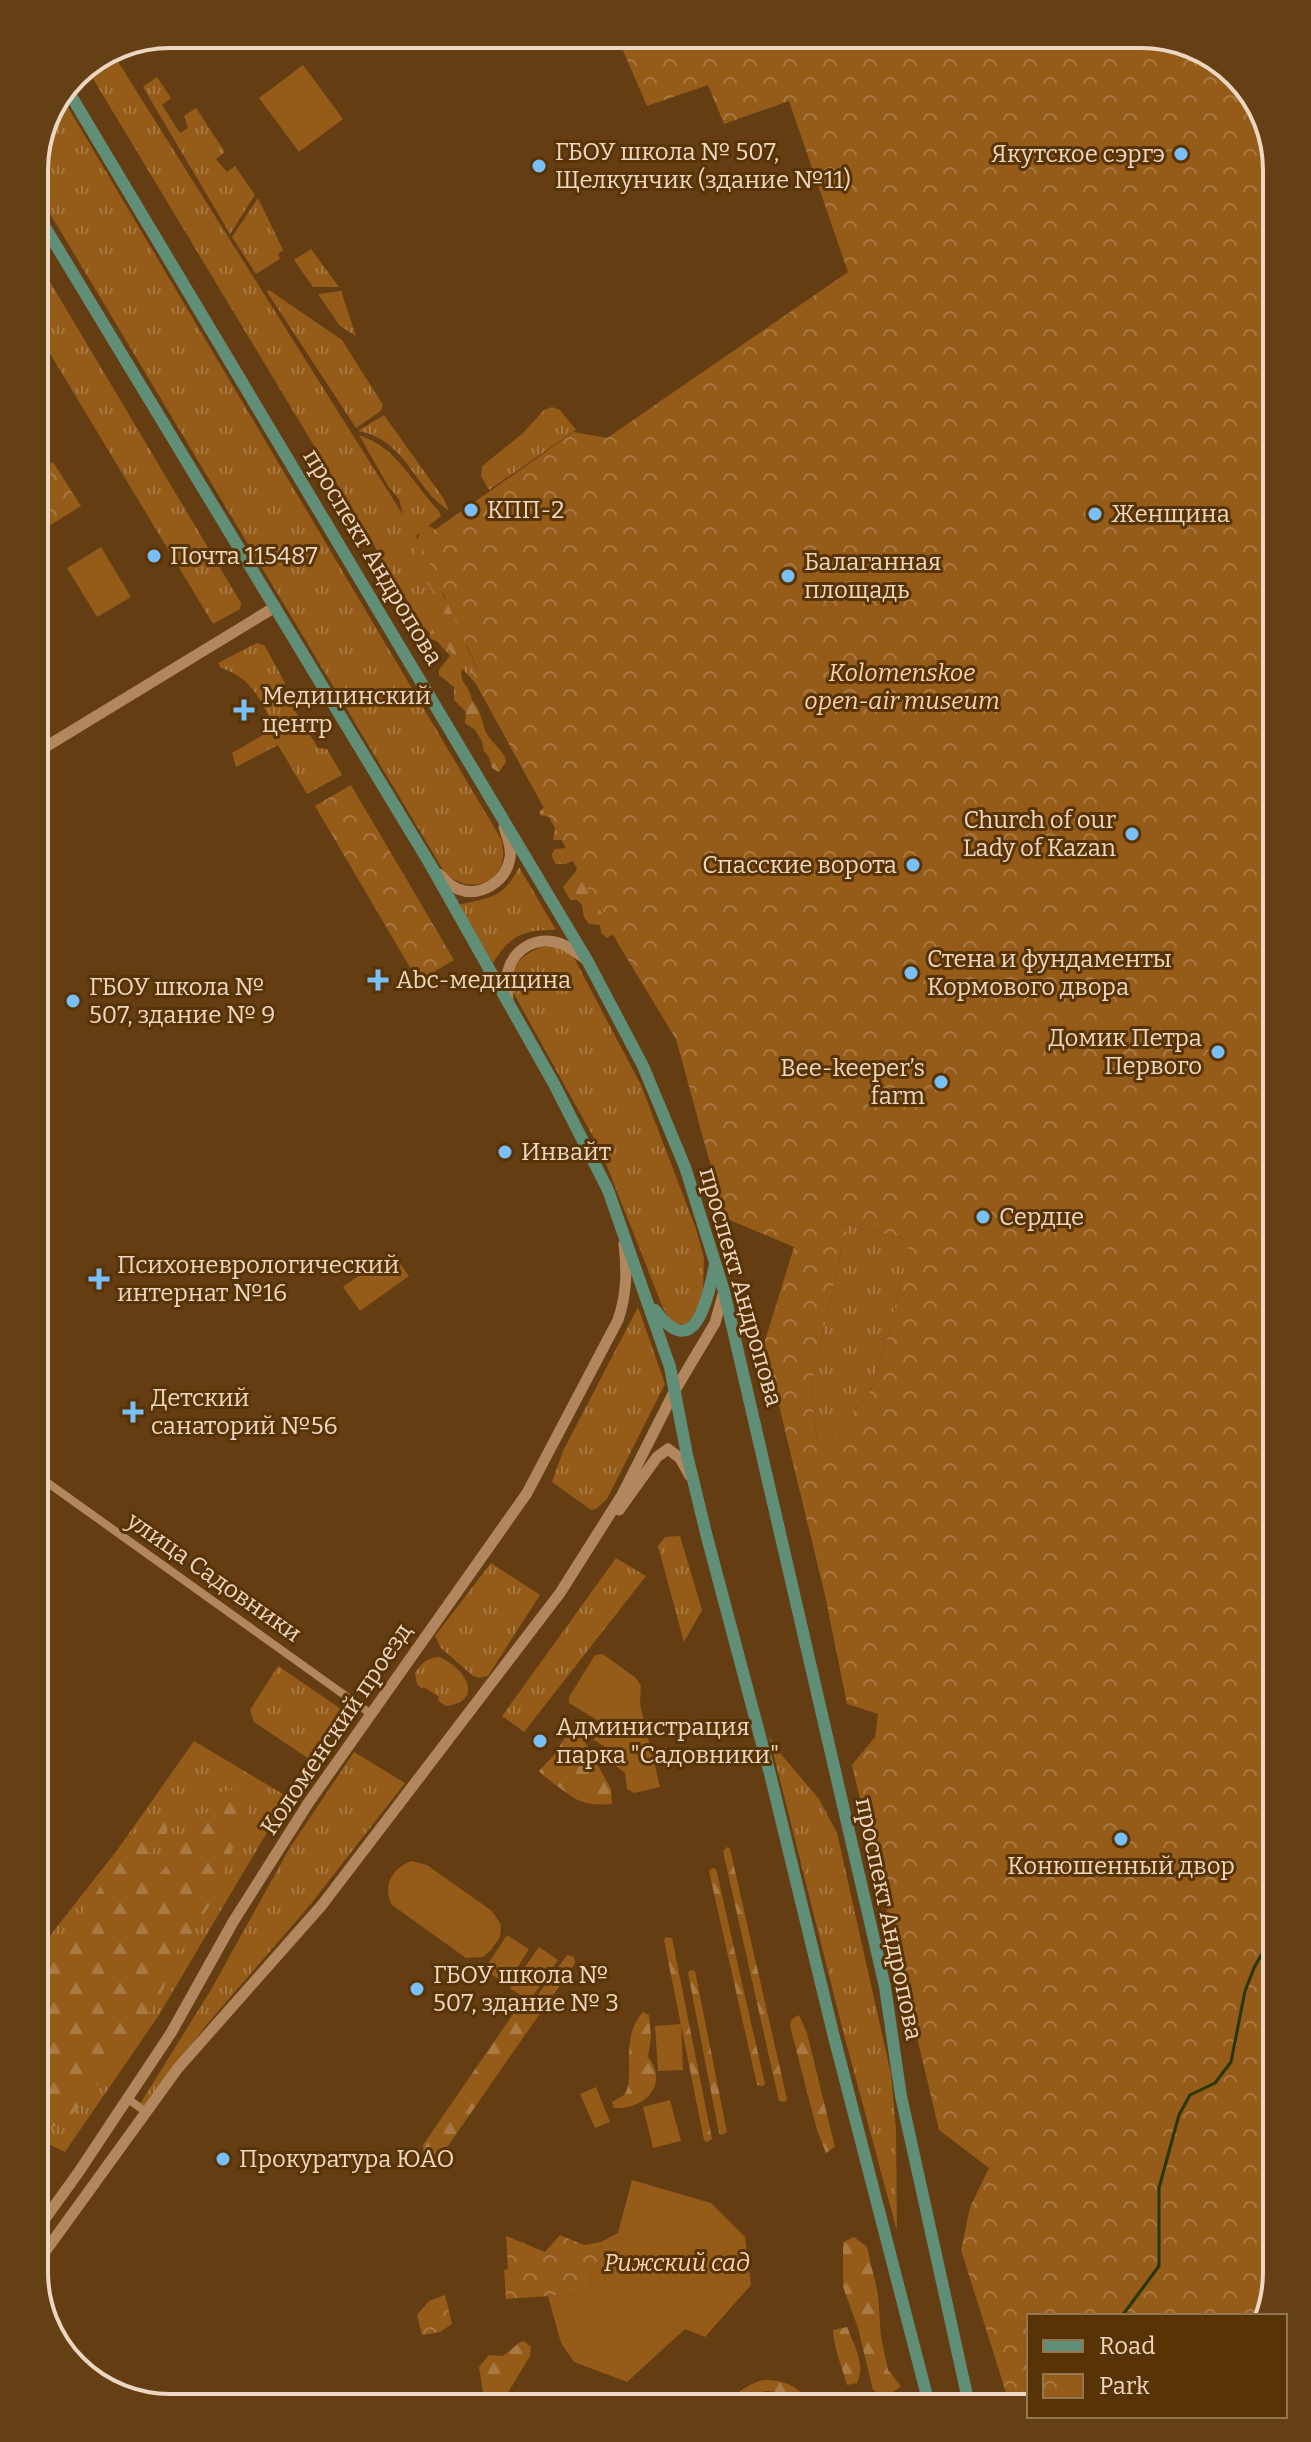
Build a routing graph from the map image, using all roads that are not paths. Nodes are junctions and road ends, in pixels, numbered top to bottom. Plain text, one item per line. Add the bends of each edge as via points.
1 (72, 97) edge
2 (48, 232) edge
3 (275, 607) junction
4 (48, 745) edge
5 (500, 813) junction
6 (430, 864) junction
7 (587, 960) junction
8 (509, 1005) junction
9 (623, 1231) junction
10 (716, 1260) junction
11 (724, 1291) junction
12 (649, 1301) junction
13 (674, 1392) junction
14 (694, 1482) junction
15 (48, 1483) edge
16 (611, 1513) junction
17 (371, 1714) junction
18 (128, 2099) junction
19 (146, 2112) junction
20 (48, 2214) edge
21 (48, 2248) edge
22 (926, 2394) edge
23 (967, 2394) edge

1 - 5 main road, проспект Андропова
2 - 3 main road
3 - 4 main road
3 - 6 main road
5 - 6 main road via 511,852 497,882 479,891 461,890
5 - 7 main road, проспект Андропова
6 - 8 main road
7 - 8 main road via 553,941 525,947 507,972
7 - 10 main road, проспект Андропова via 648,1077
8 - 9 main road via 608,1190
9 - 12 main road
9 - 17 main road, Коломенский проезд via 627,1274 618,1320 527,1493
10 - 11 main road, проспект Андропова
10 - 12 main road via 706,1303 692,1327 679,1331 669,1326
11 - 13 main road via 715,1323
11 - 23 main road, проспект Андропова via 885,1987 901,2096
12 - 13 main road
13 - 14 main road
13 - 16 main road
14 - 16 main road via 668,1449 622,1509
14 - 22 main road
15 - 17 street, улица Садовники
16 - 19 main road via 560,1593 322,1905 178,2068
17 - 18 main road, Коломенский проезд via 233,1922
18 - 19 street
18 - 20 main road, Коломенский проезд
19 - 21 main road

